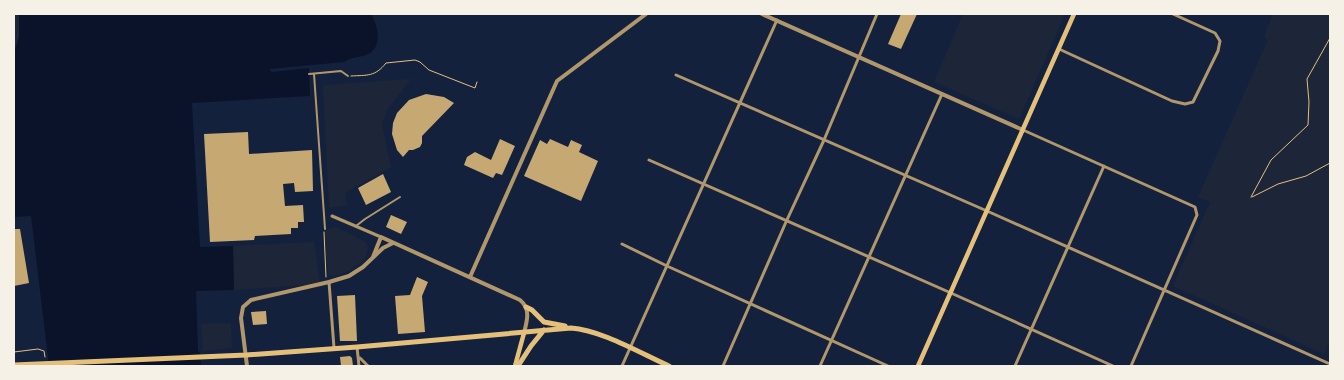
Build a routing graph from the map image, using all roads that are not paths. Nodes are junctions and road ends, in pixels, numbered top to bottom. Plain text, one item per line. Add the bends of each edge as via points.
1 (646, 14) edge
2 (762, 14) edge
3 (877, 14) edge
4 (1074, 14) edge
5 (1173, 14) edge
6 (777, 20) junction
7 (1059, 49) junction
8 (858, 56) junction
9 (309, 74) dead end
10 (314, 74) junction
11 (676, 75) dead end
12 (348, 76) road end
13 (942, 94) junction
14 (741, 103) junction
15 (1023, 130) junction
16 (824, 140) junction
17 (649, 160) dead end
18 (1104, 166) junction
19 (905, 176) junction
20 (704, 184) junction
21 (400, 197) dead end
22 (987, 211) junction
23 (324, 212) junction
24 (332, 216) joint
25 (786, 222) junction
26 (356, 226) junction
27 (325, 229) road end
28 (381, 237) junction
29 (393, 243) junction
30 (622, 244) dead end
31 (1067, 247) junction
32 (868, 257) junction
33 (372, 259) junction
34 (667, 266) junction
35 (470, 277) junction
36 (329, 282) junction
37 (1164, 290) junction
38 (951, 293) junction
39 (751, 304) junction
40 (526, 307) junction
41 (571, 328) junction
42 (1031, 329) junction
43 (545, 330) junction
44 (524, 333) junction
45 (831, 340) junction
46 (357, 347) junction
47 (334, 348) junction
48 (630, 349) junction
49 (246, 355) junction
50 (359, 358) junction
51 (1330, 364) edge
52 (14, 365) edge
53 (247, 366) edge
54 (359, 366) edge
55 (368, 366) edge
56 (516, 366) edge
57 (622, 366) edge
58 (669, 366) edge
59 (723, 366) edge
60 (820, 366) edge
61 (888, 366) edge
62 (918, 366) edge
63 (1014, 366) edge
64 (1113, 366) edge
65 (1131, 366) edge

1 - 35 street via 557,81
2 - 6 street
3 - 8 street
4 - 7 main road
5 - 7 street via 1215,32 1220,41 1193,102 1172,101
6 - 8 street
6 - 14 street
7 - 15 main road
8 - 13 street
8 - 16 street
9 - 10 lane
10 - 12 lane via 341,72
10 - 23 lane
11 - 14 street
13 - 15 street
13 - 19 street
14 - 16 street
14 - 20 street
15 - 18 street
15 - 22 main road
16 - 19 street
16 - 25 street
17 - 20 street
18 - 31 street
18 - 37 street via 1195,207 1197,215
19 - 22 street
19 - 32 street
20 - 25 street
20 - 34 street
21 - 26 lane
22 - 31 street
22 - 38 main road
23 - 24 lane
23 - 27 lane
24 - 26 street
25 - 32 street
25 - 39 street
26 - 28 street
28 - 29 street
28 - 33 street
29 - 33 street
29 - 35 street
30 - 34 street
31 - 37 street
31 - 42 street
32 - 38 street
32 - 45 street
33 - 36 street via 349,276
34 - 39 street
34 - 48 street
35 - 40 street via 520,300
36 - 47 street
36 - 49 street via 251,300 243,307 241,318
37 - 51 street
37 - 65 street
38 - 42 street
38 - 62 main road
39 - 45 street
39 - 59 street
40 - 41 main road via 544,322
40 - 44 street
41 - 43 main road
41 - 48 main road via 587,330
42 - 63 street
42 - 64 street
43 - 44 main road
43 - 56 main road
44 - 46 main road
44 - 56 main road
45 - 60 street
45 - 61 street
46 - 47 main road
46 - 50 street
47 - 49 main road
48 - 57 street
48 - 58 main road
49 - 52 main road
49 - 53 street
50 - 54 street
50 - 55 street

